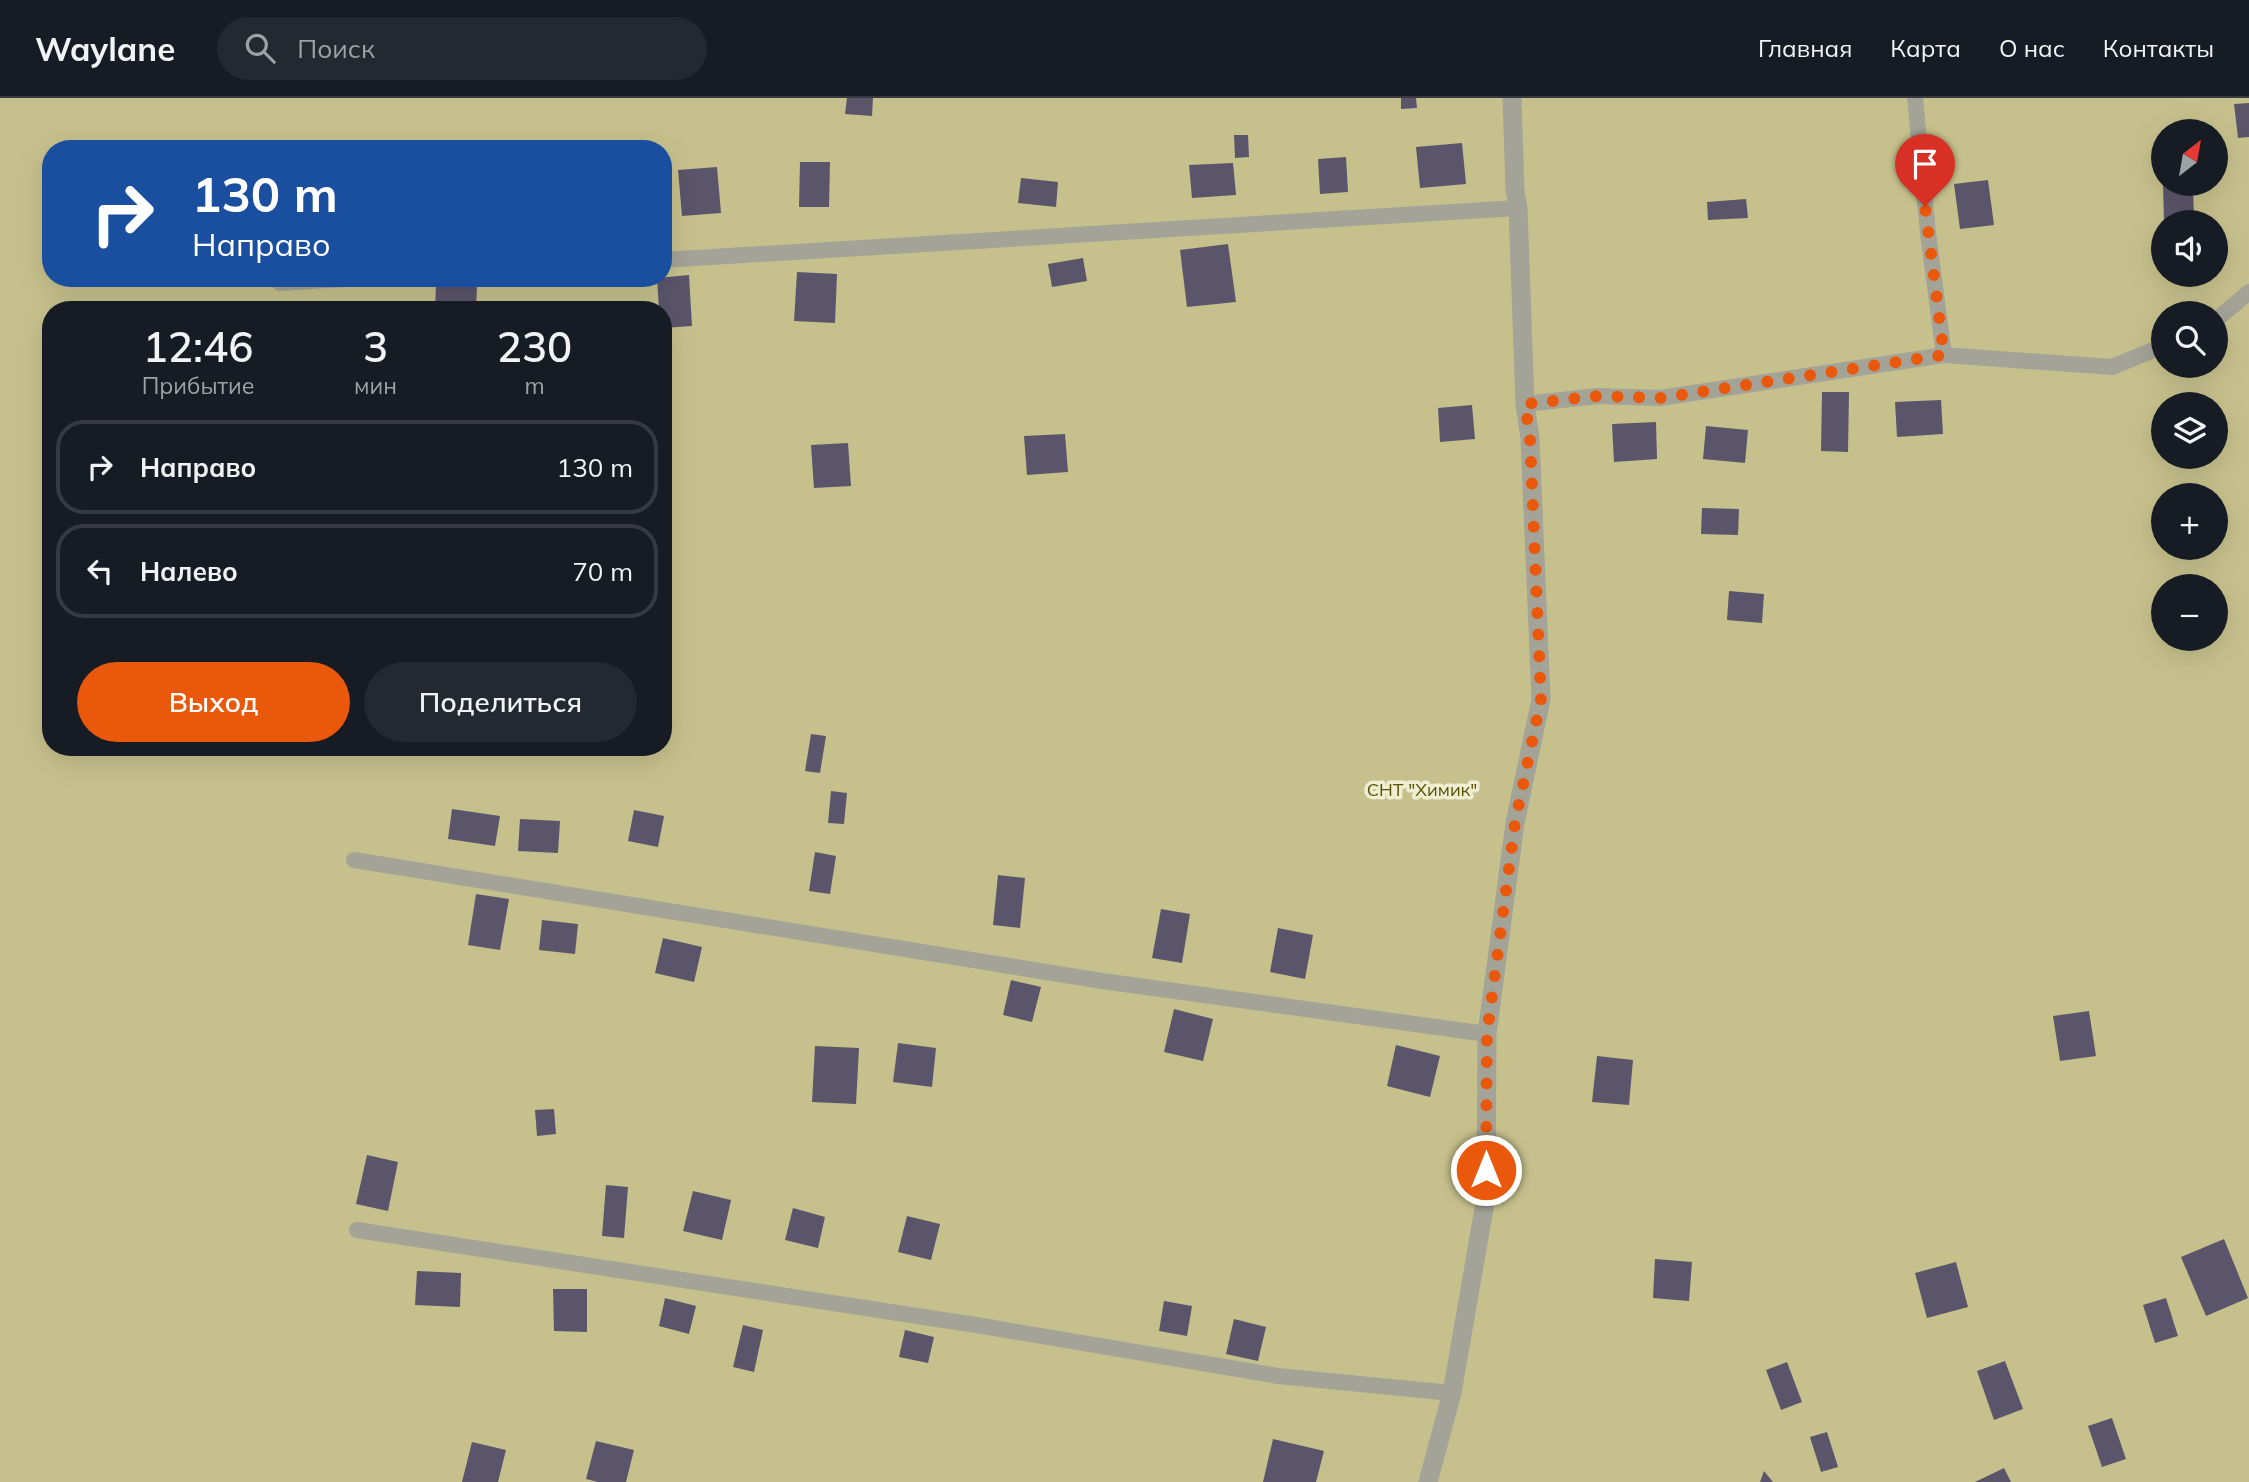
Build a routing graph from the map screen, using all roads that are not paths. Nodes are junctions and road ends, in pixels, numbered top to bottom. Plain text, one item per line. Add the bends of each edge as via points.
1 (1513, 98) edge
2 (1915, 98) edge
3 (1518, 208) junction
4 (672, 259) edge
5 (2249, 292) edge
6 (2228, 310) edge
7 (2151, 351) edge
8 (1944, 355) junction
9 (1525, 404) junction
10 (354, 860) dead end
11 (1487, 1034) junction
12 (357, 1230) dead end
13 (1452, 1393) junction
14 (1428, 1482) edge

1 - 3 street
2 - 8 lane
3 - 4 lane
3 - 9 street
5 - 6 lane
7 - 8 lane via 2112,367
8 - 9 lane via 1660,398 1598,396
9 - 11 street via 1541,699 1515,823
10 - 11 lane via 1102,981
11 - 13 street via 1486,1197
12 - 13 lane via 1278,1376
13 - 14 street

